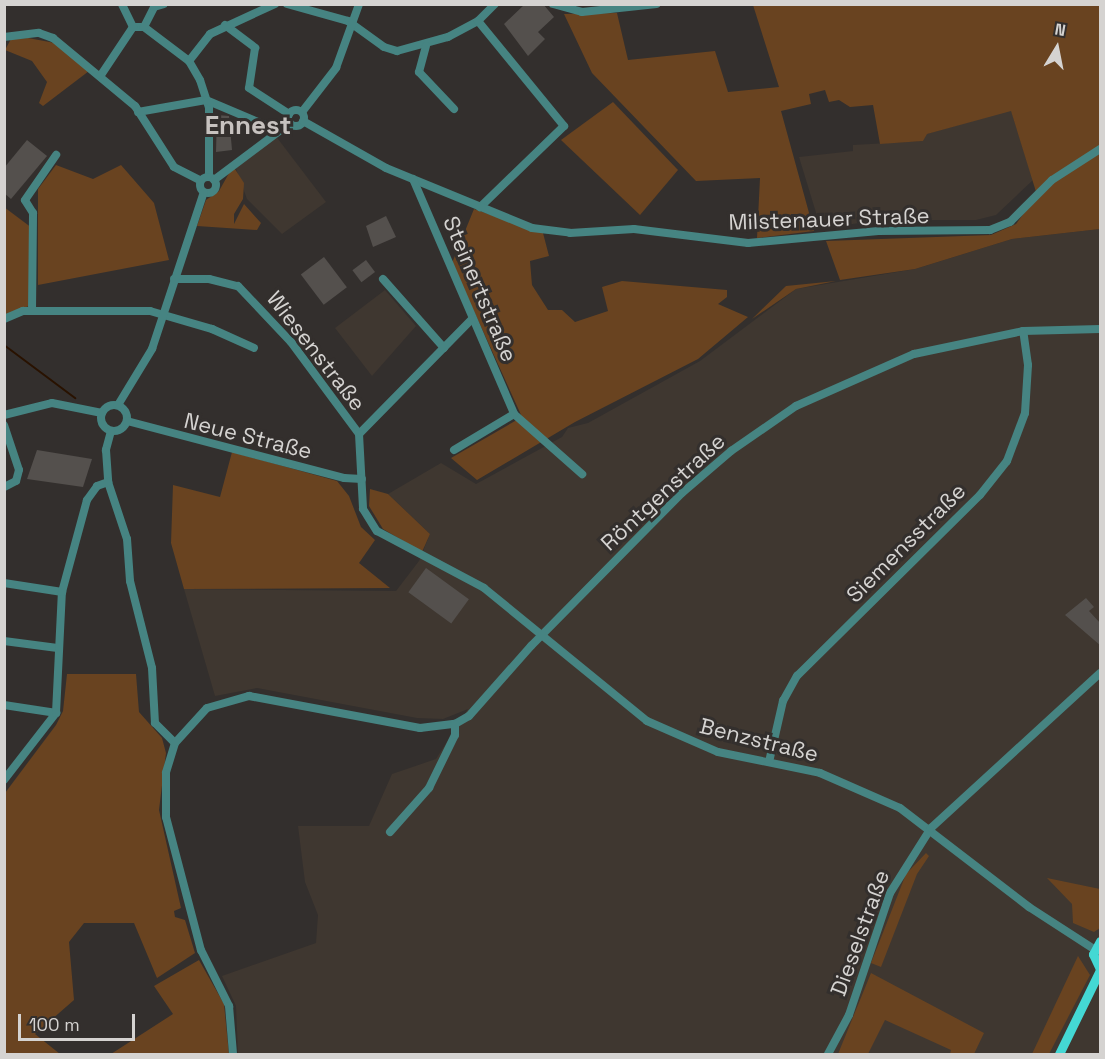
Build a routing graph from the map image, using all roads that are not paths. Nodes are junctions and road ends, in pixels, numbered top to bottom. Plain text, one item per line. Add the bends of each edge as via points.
1 (122, 4) edge
2 (164, 4) edge
3 (275, 4) edge
4 (287, 4) edge
5 (359, 4) edge
6 (495, 4) edge
7 (553, 4) edge
8 (657, 4) edge
9 (478, 21) junction
10 (353, 24) junction
11 (225, 25) junction
12 (133, 27) junction
13 (144, 27) junction
14 (4, 37) edge
15 (426, 46) junction
16 (189, 61) junction
17 (101, 75) junction
18 (206, 100) junction
19 (454, 109) dead end
20 (138, 112) junction
21 (303, 117) junction
22 (289, 118) junction
23 (277, 130) junction
24 (1101, 149) edge
25 (56, 155) dead end
26 (208, 179) junction
27 (413, 179) junction
28 (204, 192) junction
29 (480, 207) junction
30 (174, 279) junction
31 (383, 279) dead end
32 (32, 311) junction
33 (163, 314) junction
34 (4, 319) edge
35 (472, 319) junction
36 (1101, 329) edge
37 (1023, 332) junction
38 (254, 348) dead end
39 (444, 348) junction
40 (118, 405) junction
41 (102, 413) junction
42 (514, 414) junction
43 (4, 415) edge
44 (127, 421) junction
45 (4, 425) edge
46 (111, 431) junction
47 (358, 434) junction
48 (454, 450) dead end
49 (582, 474) dead end
50 (362, 478) junction
51 (108, 482) junction
52 (4, 487) edge
53 (4, 583) edge
54 (62, 592) junction
55 (542, 635) junction
56 (4, 640) edge
57 (58, 648) junction
58 (1101, 673) edge
59 (4, 705) edge
60 (56, 713) junction
61 (455, 724) junction
62 (175, 743) junction
63 (769, 762) junction
64 (4, 780) edge
65 (931, 828) junction
66 (390, 832) dead end
67 (1097, 945) edge
68 (1101, 969) edge
69 (233, 1054) edge
70 (828, 1054) edge
71 (1059, 1054) edge

1 - 12 street
2 - 13 street via 154,7
3 - 11 street
4 - 10 street
5 - 10 street
6 - 9 street
7 - 8 street via 582,12
9 - 15 street
9 - 29 street via 564,126
10 - 15 street via 384,47 397,51
10 - 21 street via 336,68
11 - 16 street via 210,34
11 - 22 street via 255,48 249,88
12 - 13 street
12 - 17 street
13 - 16 street
14 - 17 street via 39,33 53,38
15 - 19 street via 419,72
16 - 18 street
17 - 20 street
18 - 20 street
18 - 23 street
18 - 26 street
20 - 26 street via 174,167
21 - 22 street
21 - 22 street via 298,125
21 - 27 street, Milstenauer Straße
22 - 23 street
23 - 26 street
24 - 29 street, Milstenauer Straße via 1052,180 1010,222 978,233 894,231 728,242 634,229 550,231
25 - 32 street via 25,200 33,213
26 - 28 street
26 - 28 street via 214,190
27 - 29 street, Milstenauer Straße
27 - 35 street, Steinertstraße
28 - 30 street
30 - 33 street
30 - 47 street, Wiesenstraße via 224,281 245,292 291,342
31 - 39 street
32 - 33 street
32 - 34 street
33 - 38 street
33 - 40 street via 148,359
35 - 39 street
35 - 42 street, Steinertstraße
36 - 37 street, Röntgenstraße
37 - 55 street, Röntgenstraße via 914,354 796,406 731,451 682,493
37 - 63 street, Siemensstraße via 1028,365 1026,413 1007,461 972,503 797,676 783,701
39 - 47 street
40 - 41 street via 109,406
40 - 44 street
41 - 43 street via 52,403
41 - 46 street via 103,425
42 - 48 street
42 - 49 street, Steinertstraße
44 - 46 street via 121,429
44 - 50 street, Neue Straße via 344,478
45 - 52 street via 20,470 16,481
46 - 51 street via 106,450
47 - 50 street, Benzstraße
50 - 55 street, Benzstraße via 363,509 376,531 484,588
51 - 54 street via 97,486 87,500
51 - 62 street via 127,539 130,581 152,668 155,723
53 - 54 street
54 - 57 street
55 - 61 street, Röntgenstraße via 469,716
55 - 63 street, Benzstraße via 647,722 692,744
56 - 57 street
57 - 60 street via 60,694
58 - 65 street
59 - 60 street
60 - 64 street
61 - 62 street via 420,728 249,696 207,708
61 - 66 street via 456,735 429,788
62 - 69 street via 166,773 166,817 191,921 230,1006
63 - 65 street, Benzstraße via 820,773 865,791
65 - 67 street, Benzstraße via 1029,907
65 - 70 street, Dieselstraße via 890,893 849,1016
67 - 68 main road
68 - 71 main road

